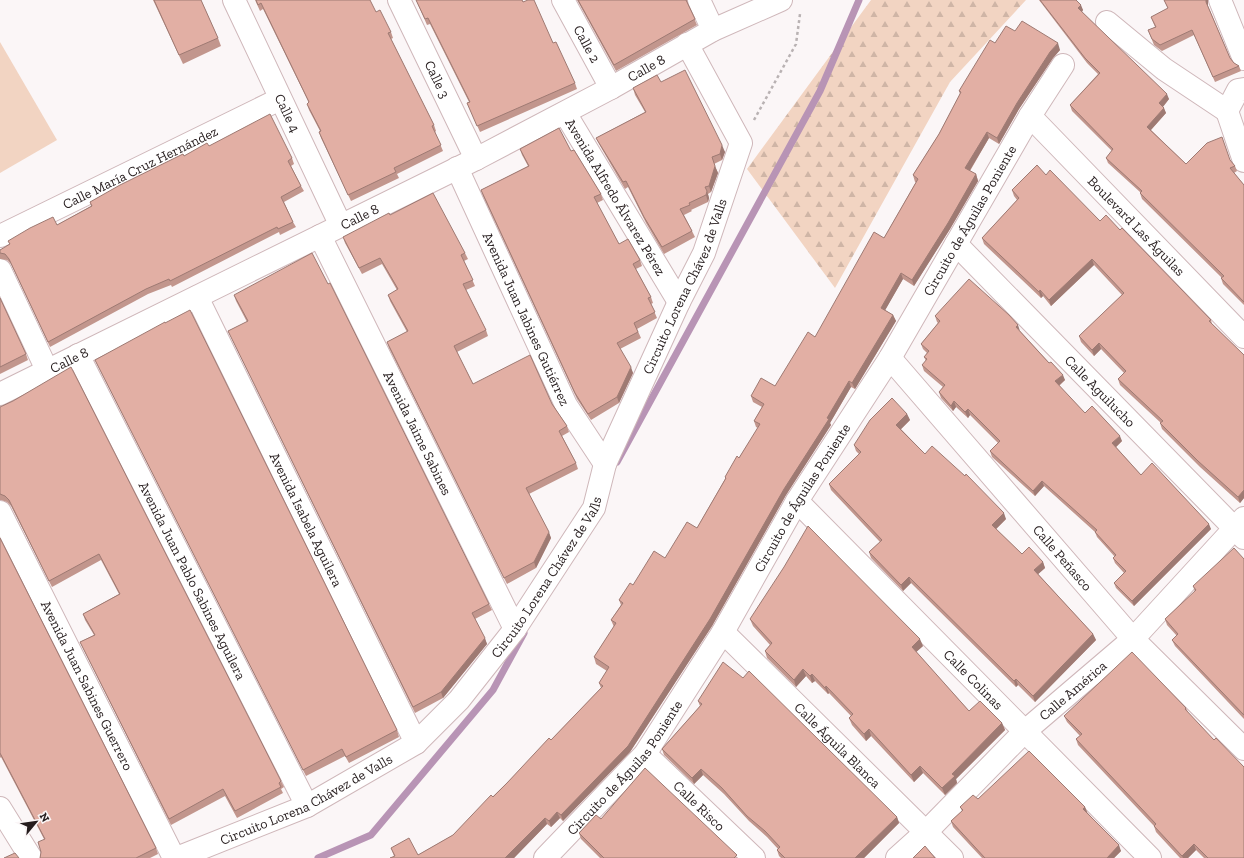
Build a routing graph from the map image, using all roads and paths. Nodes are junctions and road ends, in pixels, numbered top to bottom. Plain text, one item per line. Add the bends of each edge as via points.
1 (234, 0) edge
2 (399, 0) edge
3 (563, 0) edge
4 (699, 0) edge
5 (1220, 0) edge
6 (791, 4) edge
7 (1107, 22) dead end
8 (713, 30) junction
9 (687, 44) junction
10 (1244, 59) edge
11 (1063, 65) dead end
12 (611, 88) junction
13 (1241, 90) edge
14 (280, 100) junction
15 (1227, 111) junction
16 (565, 113) junction
17 (1030, 116) junction
18 (741, 143) junction
19 (1244, 161) edge
20 (467, 164) junction
21 (341, 226) junction
22 (0, 236) edge
23 (320, 236) junction
24 (956, 244) junction
25 (0, 270) edge
26 (197, 297) junction
27 (679, 302) junction
28 (1244, 336) edge
29 (78, 355) junction
30 (890, 358) junction
31 (47, 370) junction
32 (0, 394) edge
33 (605, 464) junction
34 (797, 501) junction
35 (0, 512) edge
36 (1241, 528) edge
37 (515, 629) junction
38 (723, 632) junction
39 (1133, 638) junction
40 (1024, 732) junction
41 (416, 743) junction
42 (1244, 749) edge
43 (644, 754) junction
44 (307, 806) junction
45 (0, 808) edge
46 (927, 831) junction
47 (548, 857) edge
48 (31, 858) edge
49 (174, 858) edge
50 (177, 858) edge
51 (754, 858) edge
52 (897, 858) edge
53 (952, 858) edge
54 (1150, 858) edge

1 - 14 street, Calle 4
2 - 20 street, Calle 3
3 - 12 street, Calle 2
4 - 8 street
5 - 10 street
6 - 8 street, Calle 8
6 - 18 path via 796,44
7 - 15 street via 1164,69
8 - 9 street, Calle 8
9 - 12 street, Calle 8
9 - 18 street
11 - 17 street, Circuito de Águilas Poniente
12 - 16 street, Calle 8
13 - 15 street
14 - 21 street, Calle 4
14 - 22 street, Calle María Cruz Hernández
15 - 19 street
16 - 20 street, Calle 8
16 - 27 street, Avenida Alfredo Álvarez Pérez
17 - 24 street, Circuito de Águilas Poniente
17 - 28 street, Boulevard Las Águilas
18 - 27 street, Circuito Lorena Chávez de Valls via 704,253
20 - 21 street, Calle 8
20 - 33 street, Avenida Juan Jabines Gutiérrez via 566,405
21 - 23 street, Calle 8
23 - 26 street, Calle 8
23 - 37 street, Avenida Jaime Sabines
24 - 30 street, Circuito de Águilas Poniente
24 - 36 street, Calle Aguilucho
25 - 31 street
26 - 29 street, Calle 8
26 - 41 street, Avenida Isabela Aguilera
27 - 33 street, Circuito Lorena Chávez de Valls
29 - 31 street, Calle 8
29 - 44 street, Avenida Juan Pablo Sabines Aguilera
30 - 34 street, Circuito de Águilas Poniente
30 - 39 street, Calle Peñasco
31 - 32 street, Calle 8
33 - 37 street, Circuito Lorena Chávez de Valls via 594,508
34 - 38 street, Circuito de Águilas Poniente
34 - 40 street, Calle Colinas
35 - 49 street, Avenida Juan Sabines Guerrero
36 - 39 street, Calle América
37 - 41 street, Circuito Lorena Chávez de Valls via 459,700
38 - 43 street, Circuito de Águilas Poniente
38 - 46 street, Calle Águila Blanca
39 - 40 street, Calle América
39 - 42 street, Calle Peñasco
40 - 46 street, Calle América
40 - 54 street, Calle Colinas
41 - 44 street, Circuito Lorena Chávez de Valls
43 - 47 street, Circuito de Águilas Poniente
43 - 51 street, Calle Risco
44 - 50 street, Circuito Lorena Chávez de Valls
45 - 48 street
46 - 52 street, Calle América
46 - 53 street, Calle Águila Blanca

